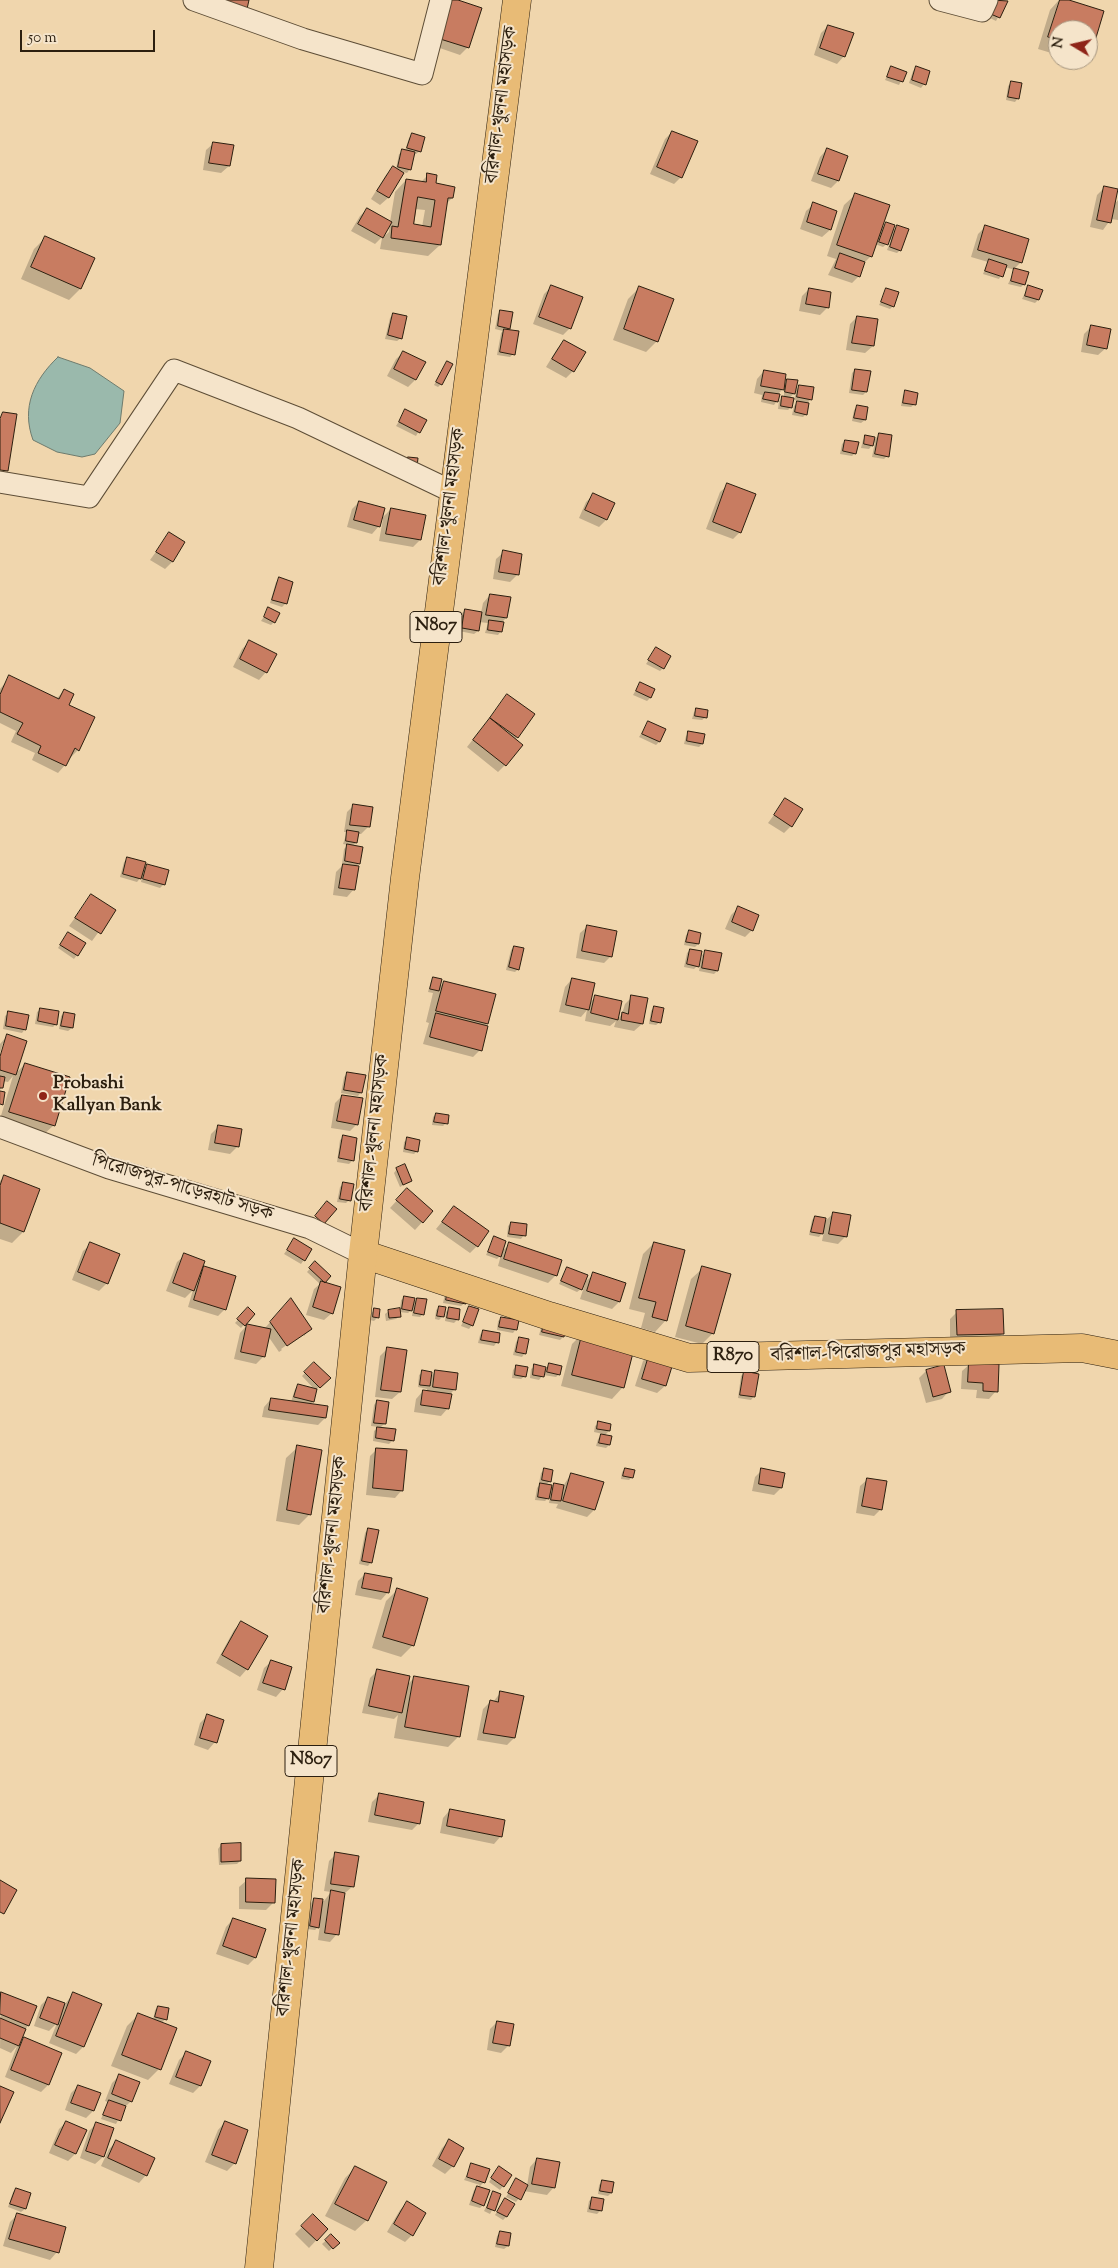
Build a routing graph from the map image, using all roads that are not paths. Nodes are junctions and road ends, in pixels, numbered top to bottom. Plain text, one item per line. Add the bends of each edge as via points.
1 (194, 0) edge
2 (441, 0) edge
3 (517, 0) edge
4 (940, 0) edge
5 (988, 0) edge
6 (0, 482) edge
7 (453, 492) junction
8 (0, 1127) edge
9 (363, 1254) junction
10 (1118, 1355) edge
11 (259, 2268) edge

1 - 2 street via 422,74
3 - 7 main road, বরিশাল-খুলনা মহাসড়ক / N807
4 - 5 street via 982,11
6 - 7 street via 90,497 174,370 298,418
7 - 9 main road, বরিশাল-খুলনা মহাসড়ক / N807
8 - 9 street, পিরোজপুর-পাড়েরহাট সড়ক via 110,1168 310,1228
9 - 10 main road, বরিশাল-পিরোজপুর মহাসড়ক / R870 via 549,1316 689,1358 1082,1348
9 - 11 main road, বরিশাল-খুলনা মহাসড়ক / N807

